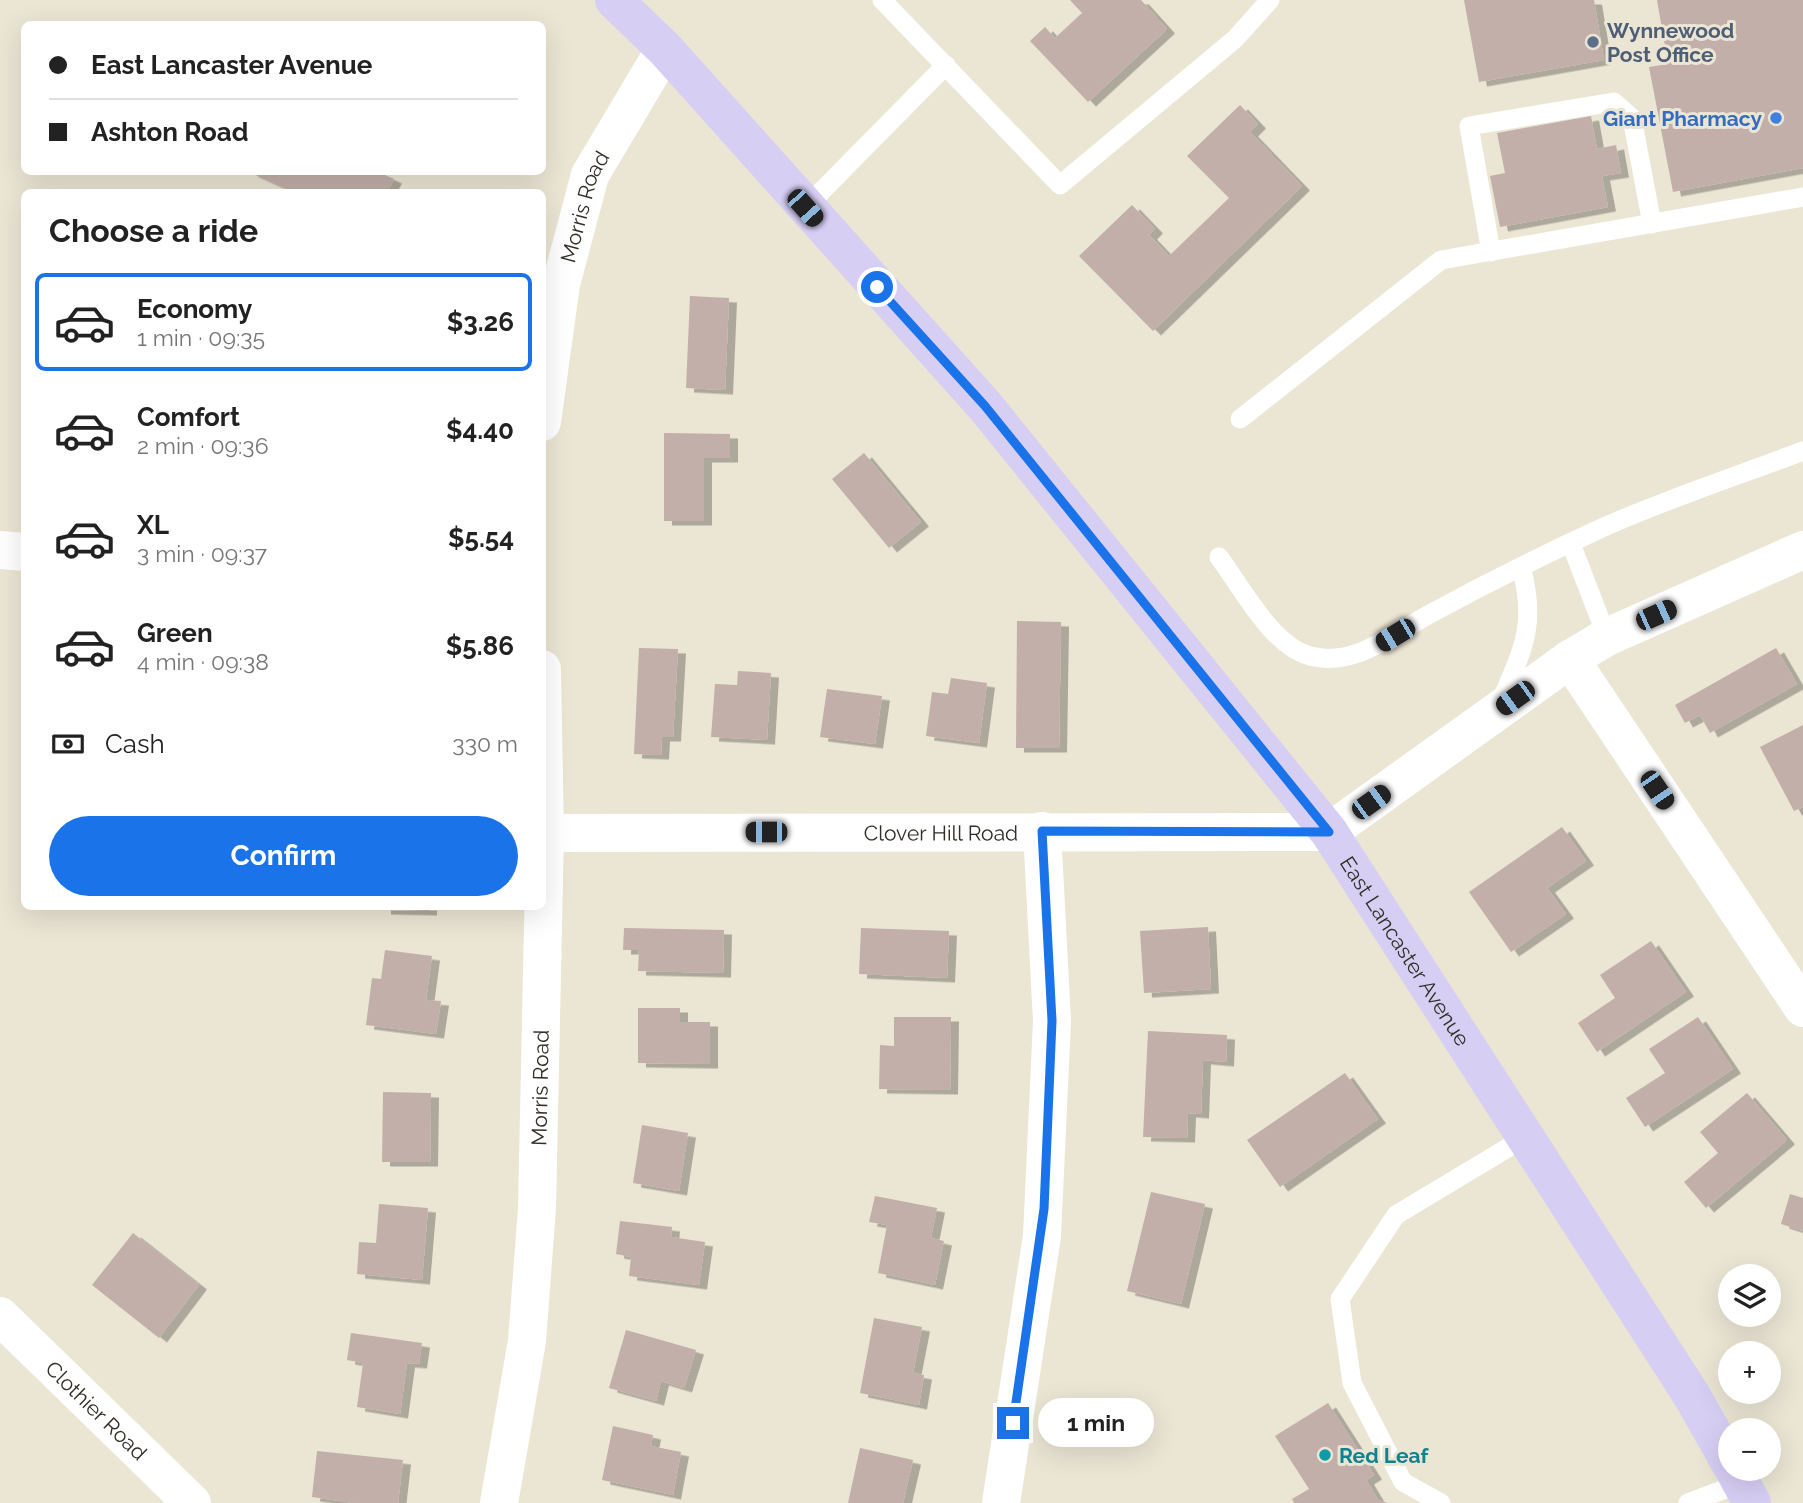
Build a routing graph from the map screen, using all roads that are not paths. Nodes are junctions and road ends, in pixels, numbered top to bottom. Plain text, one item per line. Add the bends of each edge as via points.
1 (614, 0) edge
2 (881, 0) edge
3 (1270, 0) edge
4 (665, 49) junction
5 (946, 65) junction
6 (1803, 197) edge
7 (805, 208) junction
8 (1652, 224) junction
9 (1491, 252) junction
10 (546, 393) edge
11 (1240, 419) dead end
12 (1803, 451) edge
13 (1571, 544) junction
14 (0, 550) edge
15 (1803, 550) edge
16 (21, 552) edge
17 (1219, 556) dead end
18 (1521, 567) junction
19 (1607, 637) junction
20 (1570, 659) junction
21 (1497, 711) junction
22 (1042, 831) junction
23 (1329, 832) junction
24 (546, 833) edge
25 (543, 910) edge
26 (1803, 1008) edge
27 (1526, 1137) junction
28 (0, 1316) edge
29 (1718, 1442) edge
30 (1737, 1481) edge
31 (192, 1503) edge
32 (499, 1503) edge
33 (1001, 1503) edge
34 (1441, 1503) edge
35 (1688, 1503) edge

1 - 4 highway, East Lancaster Avenue
2 - 5 lane
3 - 5 lane via 1235,39 1060,185
4 - 7 highway, East Lancaster Avenue
4 - 10 street, Morris Road via 590,175 561,284
5 - 7 lane
6 - 8 lane
7 - 23 highway, East Lancaster Avenue via 985,406
8 - 9 lane
8 - 9 lane via 1632,118 1614,102 1469,126
9 - 11 lane via 1441,260
12 - 13 lane
13 - 18 lane
13 - 19 lane
14 - 16 street
15 - 19 street
17 - 18 lane via 1277,636 1292,650 1314,657 1342,656 1379,644
18 - 21 lane via 1528,591 1528,630
19 - 20 street
20 - 21 street
20 - 26 street
21 - 23 street
22 - 23 street, Clover Hill Road
22 - 24 street, Clover Hill Road
22 - 33 street via 1052,1021 1042,1236
23 - 27 highway, East Lancaster Avenue
25 - 32 street, Morris Road via 537,1208 527,1341
27 - 29 highway, East Lancaster Avenue
27 - 34 lane via 1396,1215 1340,1299 1352,1383 1403,1482
28 - 31 street, Clothier Road
30 - 35 lane

